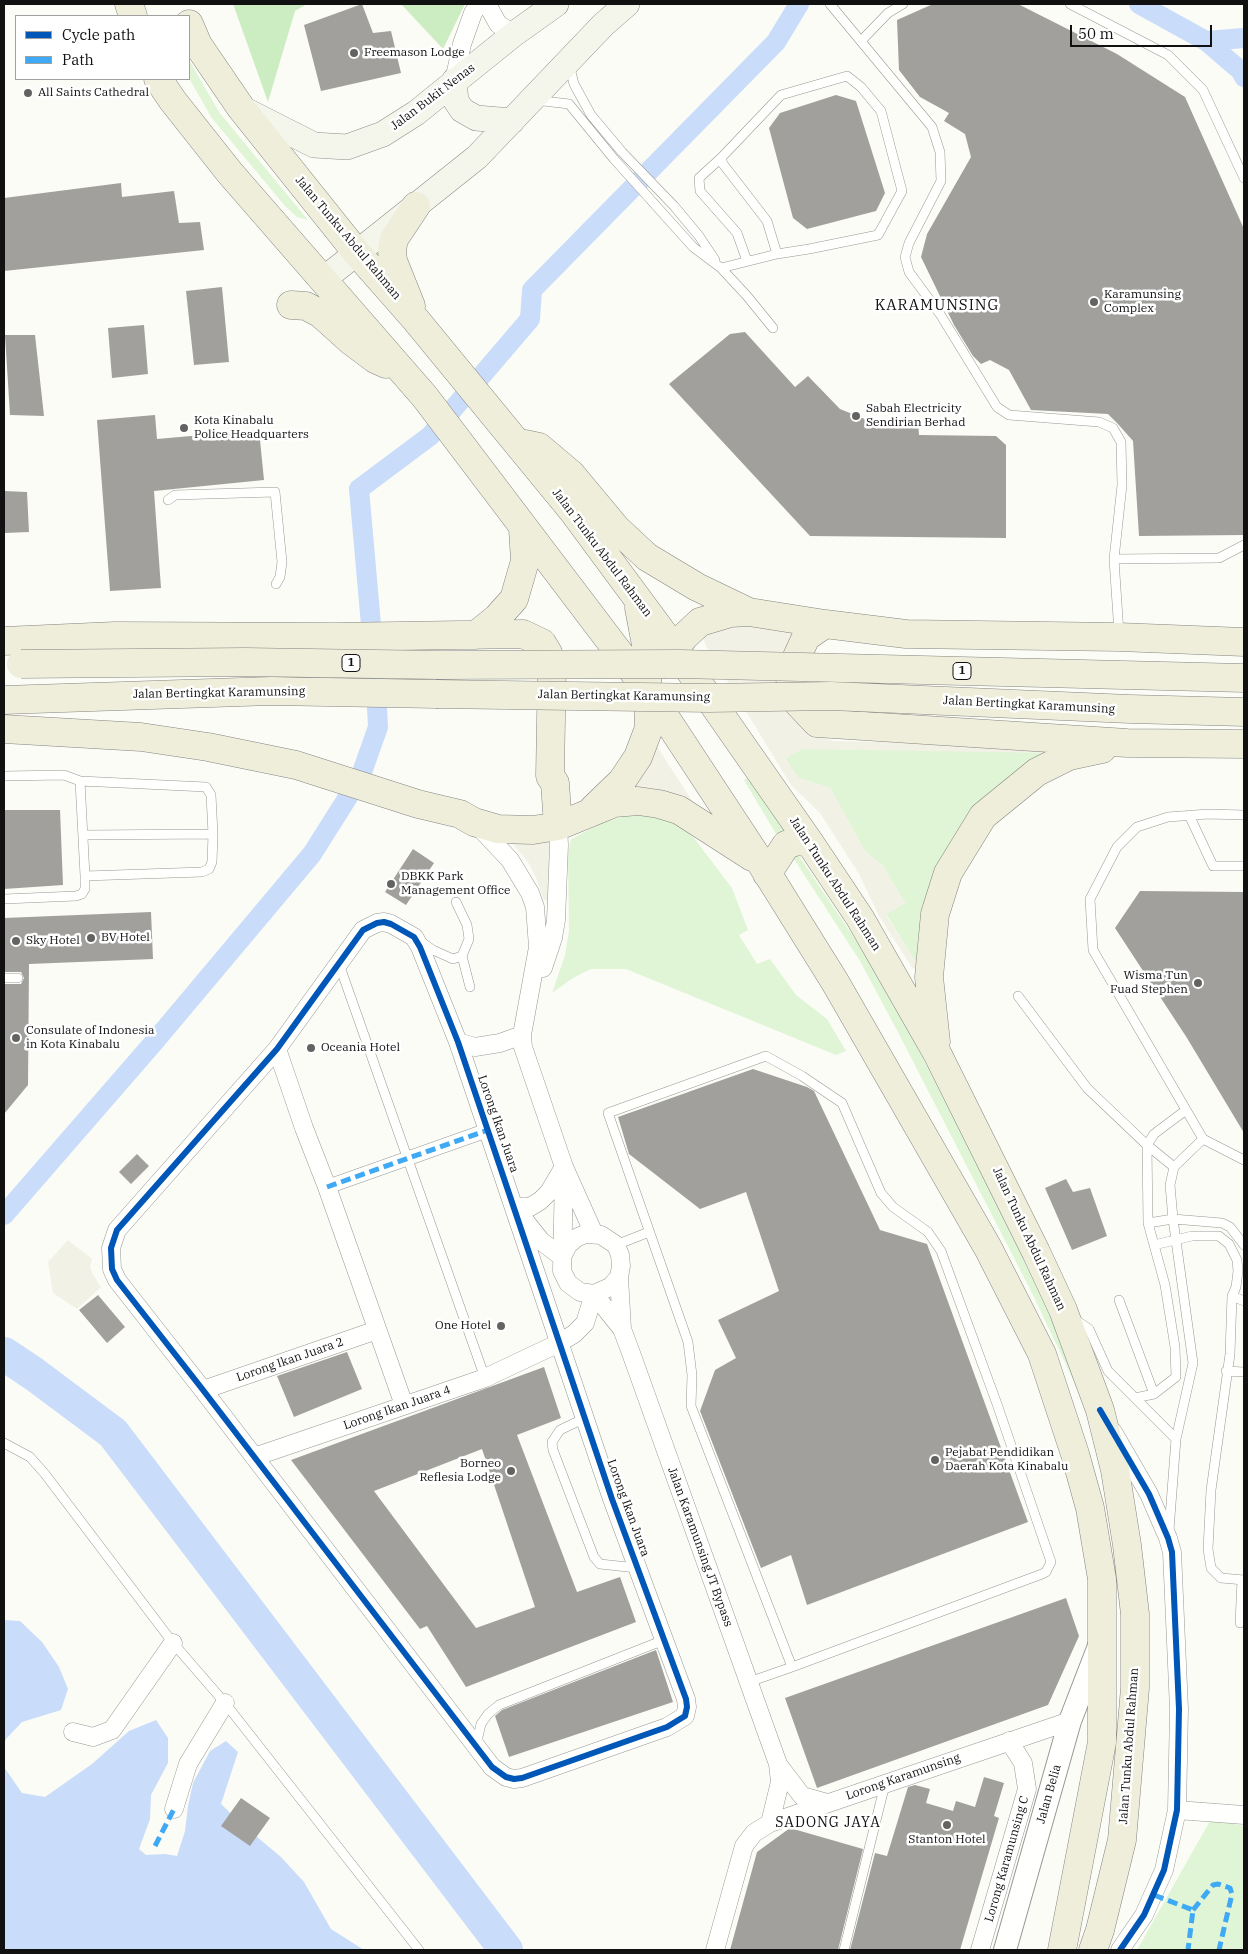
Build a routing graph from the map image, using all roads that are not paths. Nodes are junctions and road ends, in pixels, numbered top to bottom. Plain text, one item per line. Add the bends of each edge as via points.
1 (479, 4) edge
2 (487, 4) edge
3 (556, 4) edge
4 (627, 4) edge
5 (830, 4) edge
6 (903, 4) edge
7 (1070, 4) edge
8 (190, 26) edge
9 (514, 34) junction
10 (861, 41) junction
11 (568, 62) junction
12 (159, 80) edge
13 (454, 81) junction
14 (532, 100) junction
15 (241, 108) junction
16 (512, 121) junction
17 (721, 158) junction
18 (1243, 174) edge
19 (416, 206) junction
20 (357, 253) junction
21 (776, 254) junction
22 (747, 261) junction
23 (719, 266) junction
24 (324, 279) junction
25 (291, 305) dead end
26 (416, 320) junction
27 (773, 328) dead end
28 (404, 371) junction
29 (516, 443) junction
30 (168, 500) dead end
31 (523, 528) junction
32 (1244, 544) edge
33 (1114, 559) junction
34 (276, 584) dead end
35 (638, 601) junction
36 (749, 612) junction
37 (825, 624) junction
38 (476, 636) junction
39 (1119, 637) junction
40 (4, 641) edge
41 (1244, 642) edge
42 (674, 648) junction
43 (12, 665) edge
44 (1244, 678) edge
45 (648, 691) junction
46 (4, 700) edge
47 (1244, 712) edge
48 (4, 729) edge
49 (1127, 743) junction
50 (1244, 744) edge
51 (4, 776) edge
52 (550, 776) junction
53 (80, 781) junction
54 (591, 811) junction
55 (1244, 815) edge
56 (1189, 816) junction
57 (474, 822) junction
58 (558, 826) junction
59 (517, 830) junction
60 (213, 834) junction
61 (84, 835) junction
62 (810, 843) junction
63 (1244, 866) edge
64 (763, 867) junction
65 (85, 876) junction
66 (4, 899) edge
67 (456, 902) dead end
68 (414, 937) junction
69 (462, 956) junction
70 (339, 963) junction
71 (4, 978) edge
72 (18, 978) dead end
73 (470, 988) dead end
74 (1018, 996) dead end
75 (522, 1030) junction
76 (458, 1042) junction
77 (278, 1049) junction
78 (937, 1053) junction
79 (1186, 1110) junction
80 (488, 1130) junction
81 (1202, 1139) junction
82 (1146, 1145) junction
83 (407, 1159) junction
84 (1244, 1160) edge
85 (564, 1167) junction
86 (1174, 1167) junction
87 (327, 1187) junction
88 (514, 1207) junction
89 (1173, 1219) junction
90 (1148, 1223) junction
91 (649, 1232) junction
92 (594, 1234) junction
93 (1176, 1240) junction
94 (1154, 1244) junction
95 (616, 1245) junction
96 (1244, 1245) edge
97 (562, 1257) junction
98 (1241, 1271) edge
99 (619, 1277) junction
100 (594, 1294) junction
101 (1232, 1296) junction
102 (1119, 1300) dead end
103 (1244, 1301) edge
104 (1063, 1310) junction
105 (622, 1329) junction
106 (377, 1330) junction
107 (560, 1343) junction
108 (1226, 1371) junction
109 (1244, 1372) edge
110 (485, 1378) junction
111 (203, 1390) junction
112 (1154, 1394) junction
113 (1135, 1398) junction
114 (404, 1405) junction
115 (1100, 1410) junction
116 (585, 1418) junction
117 (1176, 1439) junction
118 (4, 1443) edge
119 (254, 1456) junction
120 (1168, 1538) junction
121 (637, 1568) junction
122 (1243, 1580) edge
123 (1240, 1623) dead end
124 (664, 1640) junction
125 (1101, 1641) junction
126 (173, 1643) junction
127 (792, 1667) junction
128 (749, 1682) junction
129 (225, 1703) junction
130 (1070, 1721) junction
131 (74, 1732) dead end
132 (1009, 1741) junction
133 (478, 1749) junction
134 (778, 1764) junction
135 (885, 1784) junction
136 (827, 1803) junction
137 (174, 1809) dead end
138 (1177, 1810) junction
139 (1244, 1815) edge
140 (770, 1823) junction
141 (420, 1950) edge
142 (715, 1950) edge
143 (844, 1950) edge
144 (980, 1950) edge
145 (1005, 1950) edge
146 (1062, 1950) edge
147 (1093, 1950) edge
148 (1120, 1950) edge

1 - 13 street via 462,44
2 - 9 street via 498,24
3 - 9 main road, Jalan Bukit Nenas
4 - 11 main road
5 - 10 lane
6 - 10 lane via 888,12
7 - 18 lane via 1168,56 1203,90
8 - 15 main road, Jalan Tunku Abdul Rahman via 198,45
9 - 13 main road, Jalan Bukit Nenas
10 - 33 lane via 932,127 940,152 941,181 909,243 906,257 910,272 997,407 1009,416 1099,422 1113,428 1121,442 1122,485
11 - 14 main road
11 - 23 lane via 574,84 591,115 674,206
12 - 24 main road via 230,173
13 - 15 main road, Jalan Bukit Nenas via 416,113 383,134 347,147 314,145
13 - 16 main road via 456,100 462,110 476,118
14 - 16 main road
14 - 23 lane via 569,104 693,247
15 - 20 main road, Jalan Tunku Abdul Rahman
16 - 19 main road via 477,157
17 - 21 lane via 767,221
17 - 21 lane via 781,95 848,76 881,111 902,191 878,235
17 - 22 lane via 699,178 700,191 737,233
19 - 20 main road
19 - 26 main road via 394,239 392,250 393,261
20 - 24 main road
20 - 26 main road, Jalan Tunku Abdul Rahman
21 - 22 lane
22 - 23 lane
23 - 27 lane
24 - 28 main road
25 - 28 main road via 306,306 321,314 375,359
26 - 29 main road, Jalan Tunku Abdul Rahman
28 - 31 main road
29 - 35 main road, Jalan Tunku Abdul Rahman via 572,510
29 - 36 main road via 539,447 571,474 616,528 647,557 697,587
30 - 34 lane via 175,495 275,492 282,562
31 - 38 main road via 525,561 514,599
31 - 45 main road
32 - 33 lane via 1219,558
33 - 39 lane
35 - 42 main road, Jalan Tunku Abdul Rahman
35 - 45 main road via 646,644
36 - 37 main road
36 - 42 main road via 730,613 700,622
37 - 39 main road via 906,634
37 - 49 main road via 806,637 790,678 798,703 817,723
38 - 40 main road via 115,636
38 - 52 main road via 523,634 542,643 548,653 552,664
39 - 41 main road
42 - 45 main road
42 - 62 main road, Jalan Tunku Abdul Rahman
43 - 44 main road, 1, bridge via 244,662 680,664
45 - 54 main road via 649,728 638,757 622,781
45 - 64 main road
46 - 47 main road, Jalan Bertingkat Karamunsing, bridge via 271,690 709,698 831,696
48 - 57 main road via 141,737 208,747 296,765 460,814
49 - 50 main road
49 - 78 main road via 1069,756 1037,772 983,816 948,873 935,914 929,976
51 - 53 lane via 64,775
52 - 58 main road via 555,783
52 - 59 main road via 544,782 540,803
53 - 60 lane via 206,787 210,796
53 - 61 lane
54 - 58 main road
54 - 64 main road via 614,803 638,801 679,810
55 - 56 lane
56 - 63 lane via 1213,866
56 - 79 lane via 1168,817 1137,827 1117,847 1090,899 1093,950
57 - 59 main road via 498,830
57 - 75 street via 510,860 535,907 538,947
58 - 59 main road
58 - 75 street via 553,938
60 - 61 lane
60 - 65 lane via 209,870
61 - 65 lane
62 - 64 main road via 797,841 786,844
62 - 78 main road, Jalan Tunku Abdul Rahman via 860,918
64 - 125 main road via 835,982 983,1240 1042,1354 1090,1508 1102,1579
65 - 66 lane via 85,889 76,896
67 - 69 lane via 467,925 469,939
68 - 69 lane via 452,959
68 - 70 street, Lorong Ikan Juara via 391,924 377,923 363,930
68 - 76 street, Lorong Ikan Juara
69 - 73 lane
70 - 77 street, Lorong Ikan Juara
70 - 83 lane
71 - 72 lane
74 - 82 lane via 1087,1088
75 - 76 street via 500,1043 475,1046
75 - 85 street via 523,1047
76 - 80 street, Lorong Ikan Juara
77 - 87 street
77 - 111 street, Lorong Ikan Juara via 121,1225 112,1241 112,1269 117,1280
78 - 104 main road, Jalan Tunku Abdul Rahman
79 - 81 lane
79 - 82 lane via 1154,1134
80 - 83 street
80 - 88 street, Lorong Ikan Juara
81 - 84 lane
81 - 86 lane
82 - 86 lane
82 - 90 lane
83 - 87 street
83 - 110 lane
85 - 88 street via 550,1192 540,1201 530,1207
85 - 92 street
85 - 97 street
86 - 89 lane via 1170,1185
87 - 106 street
88 - 97 street via 541,1241
88 - 107 street, Lorong Ikan Juara
89 - 90 lane
89 - 93 lane
89 - 96 lane via 1222,1223 1234,1231
90 - 94 lane
91 - 95 lane
91 - 127 lane via 688,1342 691,1406
91 - 127 lane via 608,1113 766,1056 842,1103 881,1193 928,1232 942,1251 1051,1562 1042,1574
92 - 95 street
92 - 97 street via 576,1238
93 - 94 lane
93 - 98 lane via 1192,1236 1219,1236 1229,1244
93 - 117 lane via 1193,1363
94 - 112 lane via 1165,1285 1175,1347 1176,1377
95 - 99 street, Jalan Karamunsing JT Bypass via 622,1266
97 - 100 street via 562,1271 568,1283 580,1292
98 - 101 lane
99 - 100 street via 610,1287
99 - 105 street, Jalan Karamunsing JT Bypass
100 - 105 street, Jalan Karamunsing JT Bypass
100 - 107 street, Lorong Ikan Juara 4 via 585,1323
101 - 103 lane
101 - 108 lane via 1230,1354
102 - 112 lane
104 - 113 lane via 1089,1329 1108,1371
104 - 115 main road, Jalan Tunku Abdul Rahman
105 - 128 street, Jalan Karamunsing JT Bypass
106 - 111 street, Lorong Ikan Juara 2
106 - 114 street
107 - 110 street, Lorong Ikan Juara 4
107 - 116 street, Lorong Ikan Juara
108 - 109 lane
108 - 122 lane via 1211,1490 1208,1549 1211,1568 1221,1578
110 - 114 street, Lorong Ikan Juara 4
111 - 119 street, Lorong Ikan Juara
112 - 113 lane
113 - 117 lane
114 - 119 street, Lorong Ikan Juara 4
115 - 120 street via 1149,1494
115 - 147 main road, Jalan Tunku Abdul Rahman via 1115,1470 1127,1545 1135,1614 1136,1688 1122,1840
116 - 121 street, Lorong Ikan Juara
116 - 121 lane via 560,1430 552,1442 553,1450 594,1557 600,1564
117 - 120 lane
118 - 126 lane via 30,1457 45,1474
119 - 133 street, Lorong Ikan Juara
120 - 138 street via 1172,1552 1179,1709
121 - 124 street, Lorong Ikan Juara
122 - 123 lane
124 - 133 lane via 499,1705 481,1724
124 - 133 street, Lorong Ikan Juara via 687,1707 685,1716 668,1728 514,1779 499,1773
125 - 130 street, Jalan Belia
125 - 146 main road via 1102,1742
126 - 129 lane
126 - 131 street via 112,1730 93,1737
127 - 128 lane
128 - 134 street, Jalan Karamunsing JT Bypass
129 - 137 street via 188,1764
129 - 141 lane
130 - 132 street, Lorong Karamunsing
130 - 145 street, Jalan Belia
132 - 135 street, Lorong Karamunsing
132 - 144 street, Lorong Karamunsing C via 1022,1764 1027,1789
134 - 136 street via 802,1796
134 - 140 street via 780,1782
135 - 136 street, Lorong Karamunsing
135 - 143 lane
136 - 140 street, Lorong Karamunsing
138 - 139 street
138 - 148 street via 1164,1870 1154,1895
140 - 142 street, Lorong Karamunsing via 754,1833 744,1846

